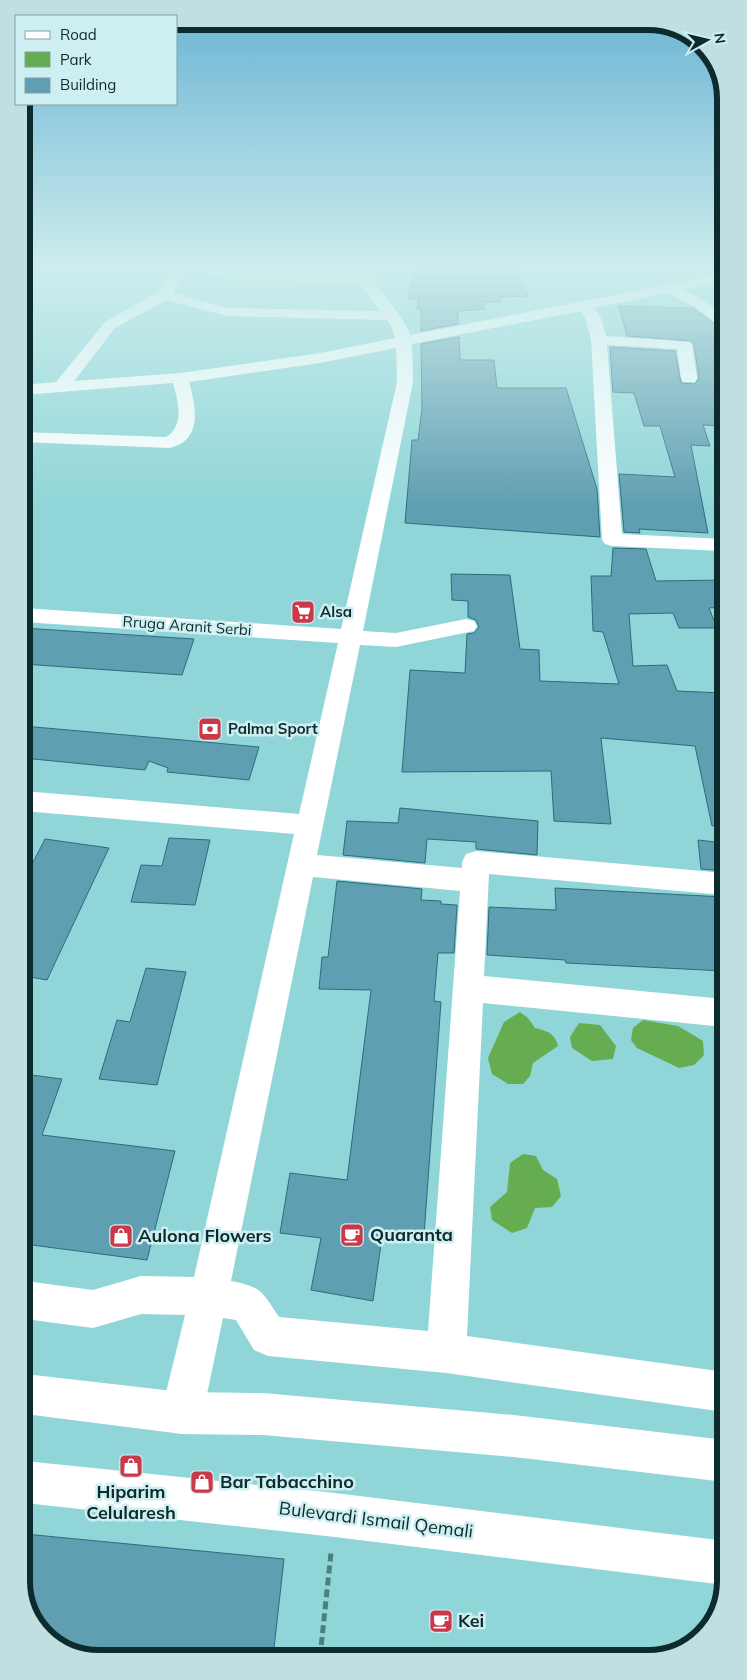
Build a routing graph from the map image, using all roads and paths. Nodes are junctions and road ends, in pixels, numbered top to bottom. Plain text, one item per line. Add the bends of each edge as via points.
1 (92, 348) edge
2 (370, 348) edge
3 (404, 348) edge
4 (601, 348) edge
5 (685, 348) edge
6 (180, 378) junction
7 (689, 378) dead end
8 (60, 388) junction
9 (30, 390) edge
10 (30, 437) edge
11 (717, 545) edge
12 (30, 614) edge
13 (466, 626) dead end
14 (351, 636) junction
15 (30, 802) edge
16 (310, 825) junction
17 (301, 865) junction
18 (476, 880) junction
19 (717, 883) edge
20 (470, 988) junction
21 (717, 1012) edge
22 (209, 1296) junction
23 (30, 1301) edge
24 (446, 1353) junction
25 (717, 1391) edge
26 (30, 1395) edge
27 (182, 1413) junction
28 (717, 1460) edge
29 (30, 1483) edge
30 (335, 1515) junction
31 (717, 1562) edge
32 (321, 1650) edge

1 - 8 street
2 - 6 street
3 - 14 street via 405,382
4 - 11 street via 612,540
5 - 7 street
6 - 8 street
6 - 10 street via 188,422 179,439 170,443
8 - 9 street
12 - 14 street, Rruga Aranit Serbi
13 - 14 street, Rruga Aranit Serbi via 396,640
14 - 16 street
15 - 16 street
16 - 17 street
17 - 18 street
17 - 22 street
18 - 19 street via 476,862
18 - 20 street
20 - 21 street
20 - 24 street
22 - 23 street via 141,1295 93,1309
22 - 24 street via 247,1303 268,1336
22 - 27 street
24 - 25 street
26 - 27 street
27 - 28 street via 263,1414 514,1436
29 - 30 street, Bulevardi Ismail Qemali
30 - 31 street, Bulevardi Ismail Qemali
30 - 32 path

